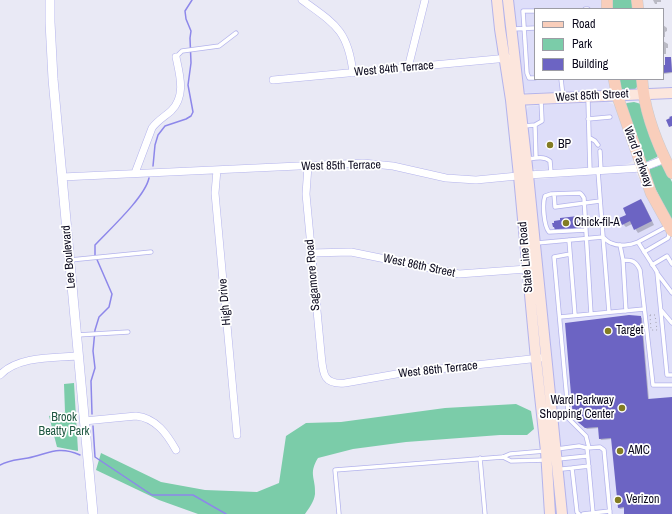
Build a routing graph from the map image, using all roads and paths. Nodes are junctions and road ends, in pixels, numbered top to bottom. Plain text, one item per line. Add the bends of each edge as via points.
1 (50, 0) edge
2 (302, 0) edge
3 (425, 0) edge
4 (497, 0) edge
5 (508, 0) edge
6 (534, 11) edge
7 (524, 28) junction
8 (534, 28) edge
9 (511, 29) junction
10 (236, 33) dead end
11 (176, 57) joint
12 (510, 58) junction
13 (408, 68) junction
14 (353, 73) junction
15 (534, 78) edge
16 (273, 80) dead end
17 (561, 80) edge
18 (614, 80) edge
19 (642, 80) edge
20 (672, 93) edge
21 (643, 94) junction
22 (616, 95) junction
23 (588, 96) junction
24 (563, 98) junction
25 (541, 99) junction
26 (515, 100) junction
27 (610, 117) dead end
28 (588, 119) junction
29 (535, 125) junction
30 (523, 126) junction
31 (590, 138) junction
32 (597, 145) dead end
33 (599, 152) dead end
34 (531, 159) junction
35 (665, 159) junction
36 (308, 166) junction
37 (642, 168) junction
38 (217, 170) junction
39 (599, 171) junction
40 (590, 172) junction
41 (135, 173) junction
42 (672, 173) edge
43 (551, 174) junction
44 (524, 175) junction
45 (62, 177) junction
46 (554, 194) junction
47 (600, 202) junction
48 (584, 204) junction
49 (672, 229) edge
50 (586, 230) junction
51 (603, 237) junction
52 (586, 239) junction
53 (569, 240) junction
54 (638, 242) junction
55 (536, 243) junction
56 (620, 245) junction
57 (151, 252) dead end
58 (644, 252) junction
59 (311, 253) junction
60 (570, 254) junction
61 (69, 260) junction
62 (623, 260) junction
63 (672, 264) edge
64 (652, 265) junction
65 (527, 269) junction
66 (657, 272) junction
67 (672, 293) edge
68 (644, 309) junction
69 (660, 309) junction
70 (626, 310) junction
71 (609, 312) junction
72 (592, 314) junction
73 (575, 315) junction
74 (650, 315) joint
75 (560, 316) junction
76 (672, 323) edge
77 (128, 332) dead end
78 (76, 335) junction
79 (78, 356) junction
80 (546, 357) junction
81 (536, 359) junction
82 (0, 375) edge
83 (672, 375) edge
84 (330, 382) joint
85 (672, 385) edge
86 (84, 420) junction
87 (237, 435) dead end
88 (588, 448) junction
89 (176, 450) dead end
90 (551, 455) junction
91 (587, 456) junction
92 (503, 457) junction
93 (480, 458) junction
94 (589, 466) junction
95 (572, 468) junction
96 (562, 469) dead end
97 (593, 513) junction
98 (610, 513) edge
99 (93, 514) edge
100 (339, 514) edge
101 (485, 514) edge
102 (550, 514) edge
103 (562, 514) edge
104 (579, 514) edge
105 (583, 514) edge

1 - 45 street, Lee Boulevard via 51,48
2 - 14 street via 340,31 350,52
3 - 13 street
4 - 12 main road, State Line Road
5 - 9 main road, State Line Road
6 - 7 lane via 523,11
7 - 8 lane
7 - 9 lane
7 - 15 lane via 527,73 529,78
9 - 12 main road, State Line Road
10 - 11 lane via 219,46 182,51
11 - 41 street via 181,96 170,112 152,128
12 - 13 street, West 84th Terrace
12 - 26 main road, State Line Road
13 - 14 street, West 84th Terrace
14 - 16 street, West 84th Terrace
17 - 24 lane
18 - 22 main road, Ward Parkway
19 - 21 main road, Ward Parkway
20 - 21 main road, West 85th Street
21 - 22 main road, West 85th Street
21 - 35 main road, Ward Parkway
22 - 23 main road, West 85th Street
22 - 37 main road, Ward Parkway
23 - 24 main road, West 85th Street
23 - 28 lane
24 - 25 main road, West 85th Street
25 - 26 main road, West 85th Street
25 - 29 lane via 542,121
26 - 30 main road, State Line Road
26 - 44 main road, State Line Road
27 - 28 lane
28 - 31 lane
29 - 30 lane
29 - 34 lane
30 - 34 main road, State Line Road
31 - 32 lane
31 - 40 lane
33 - 39 lane
34 - 43 lane via 548,159
34 - 44 main road, State Line Road
35 - 37 street, West 85th Terrace
35 - 42 main road, Ward Parkway
36 - 38 street, West 85th Terrace
36 - 44 street, West 85th Terrace via 376,164 459,180
36 - 59 street, Sagamore Road via 306,194
37 - 39 street, West 85th Terrace
37 - 49 main road, Ward Parkway via 651,193
38 - 41 street, West 85th Terrace
38 - 87 street, High Drive via 215,193
39 - 40 street, West 85th Terrace
39 - 47 lane
40 - 43 street, West 85th Terrace
41 - 45 street, West 85th Terrace
43 - 44 street, West 85th Terrace
44 - 55 main road, State Line Road
44 - 65 main road, State Line Road
45 - 61 street, Lee Boulevard
46 - 48 lane via 580,193
46 - 48 lane via 555,207
46 - 50 lane via 545,196 543,201 547,230 552,233
47 - 48 lane
47 - 51 lane
48 - 50 lane
49 - 54 lane via 664,228
49 - 58 lane via 668,238
50 - 52 lane
51 - 52 lane
51 - 56 lane via 611,244
51 - 71 lane
52 - 53 lane
52 - 72 lane
53 - 55 lane
53 - 60 lane
54 - 56 lane
54 - 58 lane
55 - 80 main road, State Line Road
56 - 62 lane
57 - 61 lane
58 - 64 lane
59 - 65 street, West 86th Street via 351,252 459,274
59 - 84 street, Sagamore Road via 323,370
60 - 73 lane
60 - 75 lane via 554,257
61 - 78 street, Lee Boulevard
62 - 68 lane via 633,260 640,270
62 - 70 lane
63 - 64 lane via 667,256
64 - 66 lane
65 - 81 main road, State Line Road
66 - 67 lane
66 - 69 lane
68 - 70 lane
68 - 85 lane via 653,385
69 - 76 lane
69 - 83 lane via 667,375
70 - 71 lane
71 - 72 lane
72 - 73 lane
73 - 75 lane
74 - 74 path via 651,330 657,330 655,315
75 - 88 lane via 569,419 586,436
77 - 78 lane
78 - 79 street, Lee Boulevard
79 - 82 street via 17,363
79 - 86 street, Lee Boulevard
80 - 81 street, West 86th Terrace
80 - 90 main road, State Line Road
81 - 84 street, West 86th Terrace via 413,372 336,384
81 - 90 main road, State Line Road
86 - 89 street via 144,417 164,432
86 - 99 street, Lee Boulevard
88 - 90 lane via 579,446
88 - 91 lane
88 - 98 lane via 604,450
90 - 91 lane
90 - 92 lane via 510,454
90 - 92 lane via 511,462
90 - 102 main road, State Line Road
90 - 103 main road, State Line Road
91 - 94 lane
92 - 93 lane
93 - 100 lane via 335,470
93 - 101 lane
94 - 95 lane
94 - 97 lane
95 - 96 lane
95 - 104 lane
97 - 98 lane
97 - 105 lane

